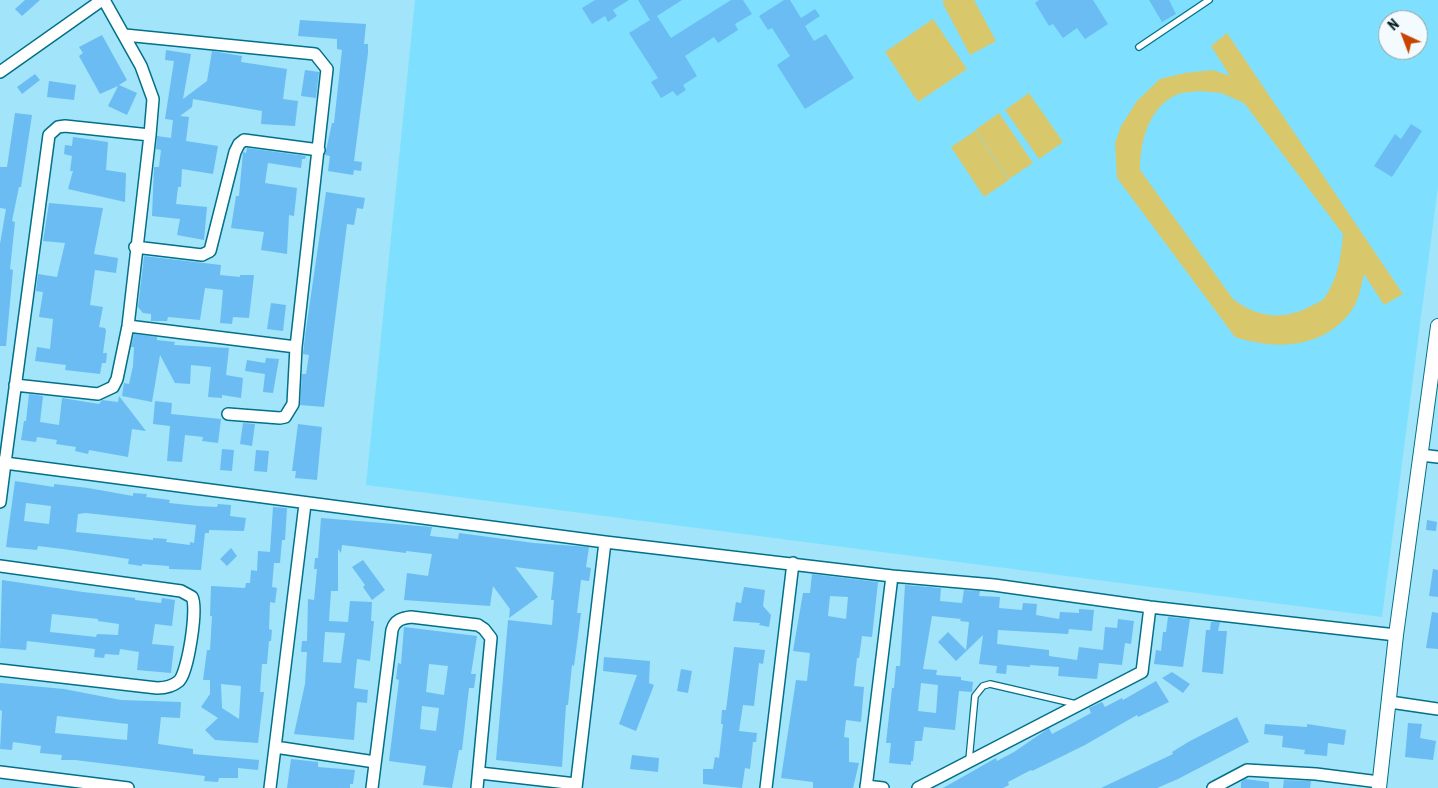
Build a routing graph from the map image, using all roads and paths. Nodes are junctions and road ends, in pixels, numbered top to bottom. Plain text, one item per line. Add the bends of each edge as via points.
1 (103, 0) edge
2 (1209, 0) edge
3 (125, 35) junction
4 (1139, 47) dead end
5 (0, 72) edge
6 (150, 135) junction
7 (319, 150) junction
8 (135, 247) junction
9 (128, 326) junction
10 (1438, 326) edge
11 (296, 347) junction
12 (1435, 373) edge
13 (15, 385) junction
14 (228, 414) dead end
15 (1421, 455) junction
16 (1438, 457) edge
17 (2, 462) edge
18 (0, 502) edge
19 (306, 504) junction
20 (605, 542) junction
21 (793, 563) junction
22 (0, 566) edge
23 (892, 576) junction
24 (1150, 607) junction
25 (1396, 635) junction
26 (0, 670) edge
27 (1390, 702) junction
28 (1079, 705) junction
29 (1438, 709) edge
30 (276, 747) junction
31 (969, 760) junction
32 (375, 762) junction
33 (0, 772) edge
34 (480, 773) junction
35 (1333, 782) edge
36 (1379, 785) edge
37 (576, 786) edge
38 (866, 787) edge
39 (128, 788) edge
40 (270, 788) edge
41 (372, 788) edge
42 (477, 788) edge
43 (766, 788) edge
44 (883, 788) edge
45 (918, 788) edge
46 (1214, 788) edge

1 - 3 street
1 - 5 street
2 - 4 lane
3 - 6 street via 141,66 152,99
3 - 7 street via 315,54 326,69 327,78
6 - 8 street
6 - 13 street via 65,126 58,127 49,135
7 - 8 street via 244,140 235,152 210,251 202,255
7 - 11 street
8 - 9 street
9 - 11 street
9 - 13 street via 118,379 106,392 88,394
10 - 12 street
11 - 14 street via 293,404 285,417
12 - 15 street
13 - 17 street
15 - 16 street
15 - 25 street
17 - 18 street
17 - 19 street
19 - 20 street
19 - 30 street
20 - 21 street
20 - 37 street
21 - 23 street
21 - 43 street
22 - 26 street via 181,591 192,597 195,610 183,674 173,686 157,688
23 - 24 street via 994,585
23 - 38 street
24 - 25 street
24 - 28 street via 1142,672
25 - 27 street
27 - 29 street
27 - 36 street
28 - 31 street
28 - 31 lane via 990,684 983,686 975,696
30 - 32 street
30 - 40 street
31 - 45 street
32 - 34 street via 392,630 396,622 411,617 478,625 491,638
32 - 41 street
33 - 39 street
34 - 37 street
34 - 42 street
35 - 36 street
35 - 46 street via 1247,770
38 - 44 street

